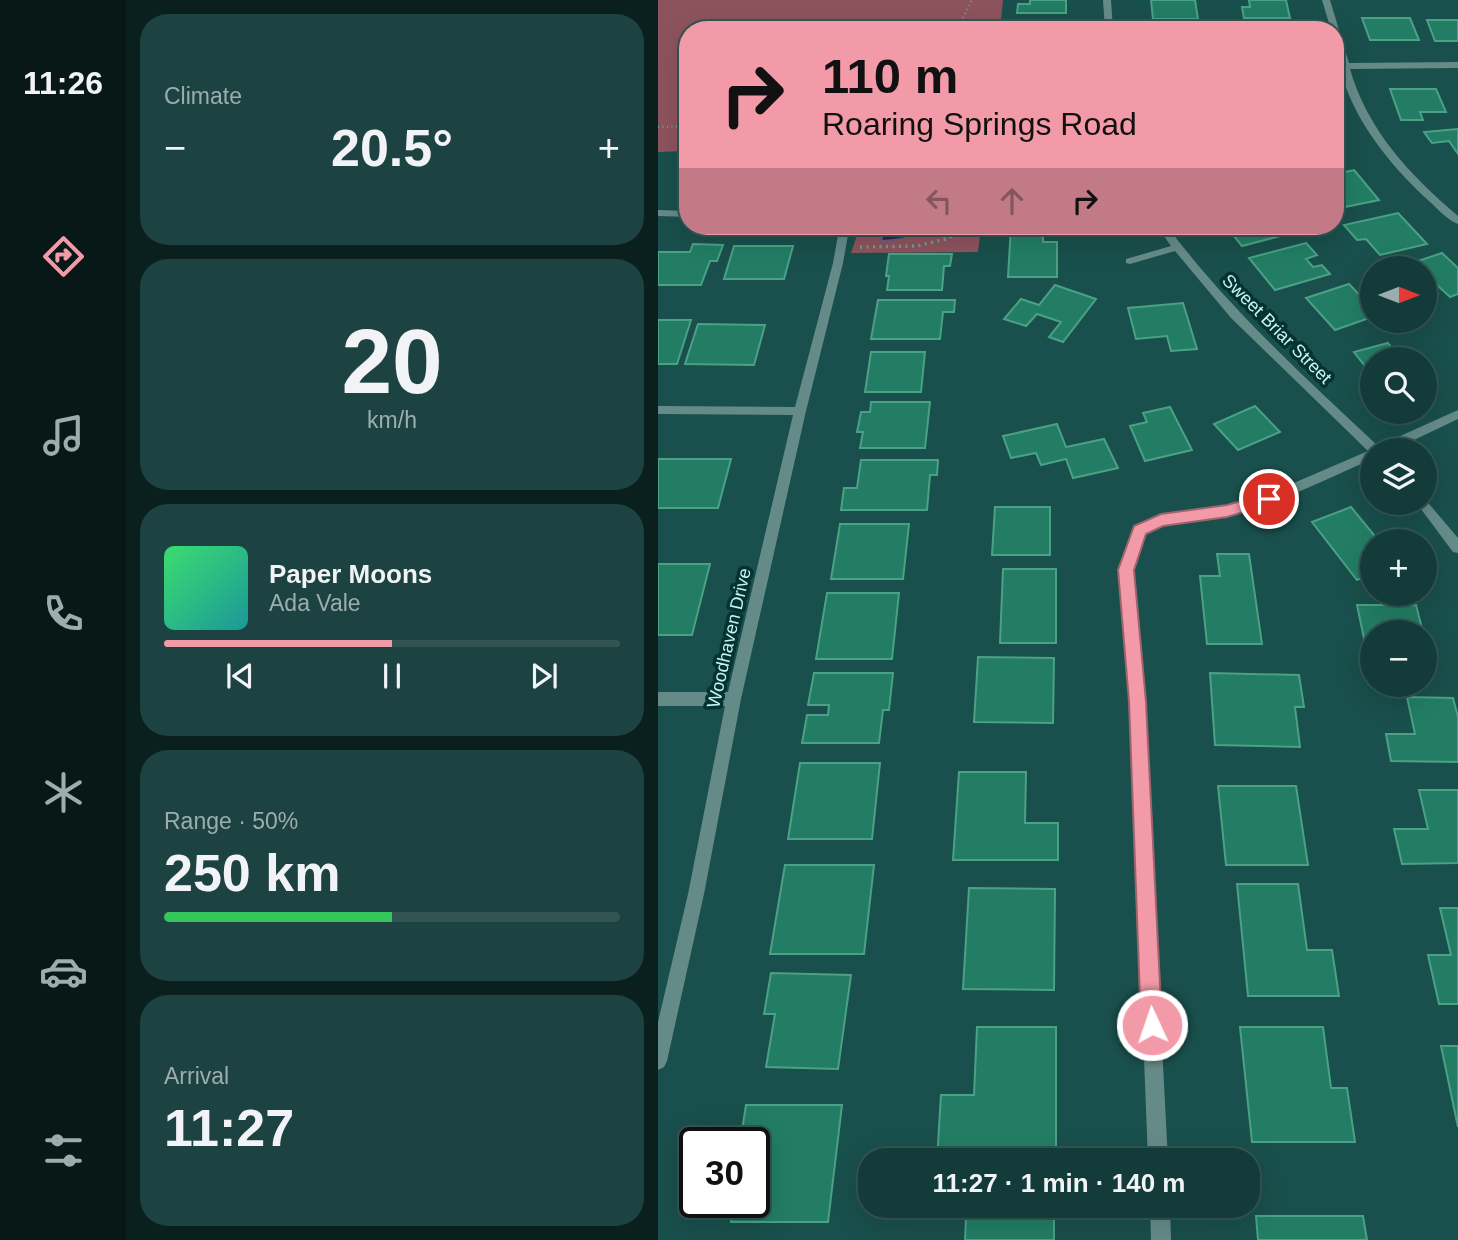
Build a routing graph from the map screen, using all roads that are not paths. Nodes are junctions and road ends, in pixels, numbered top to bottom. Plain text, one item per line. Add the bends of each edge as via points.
1 (1107, 0) edge
2 (1326, 0) edge
3 (1109, 21) edge
4 (1332, 21) edge
5 (1344, 59) edge
6 (1458, 65) edge
7 (1346, 66) junction
8 (658, 214) edge
9 (679, 214) edge
10 (1458, 221) edge
11 (843, 235) edge
12 (1169, 235) edge
13 (1178, 247) junction
14 (1130, 261) dead end
15 (658, 410) edge
16 (800, 411) junction
17 (1458, 414) edge
18 (1407, 438) edge
19 (1360, 439) edge
20 (1360, 458) edge
21 (1433, 515) edge
22 (1458, 548) edge
23 (658, 699) edge
24 (734, 699) junction
25 (658, 1061) edge
26 (1156, 1148) edge
27 (1160, 1218) edge
28 (1161, 1240) edge

1 - 3 street
2 - 4 street
5 - 7 street
6 - 7 street
7 - 10 street via 1356,99 1378,137 1419,188
8 - 9 street
11 - 16 street, Woodhaven Drive
12 - 13 street, Sweet Briar Street
13 - 14 street
13 - 19 street, Sweet Briar Street via 1216,295
15 - 16 street
16 - 24 street, Woodhaven Drive
17 - 18 street
20 - 26 street via 1269,499 1227,511 1161,520 1139,530 1126,570 1137,702
21 - 22 street
23 - 24 street
24 - 25 street, Woodhaven Drive
27 - 28 street

